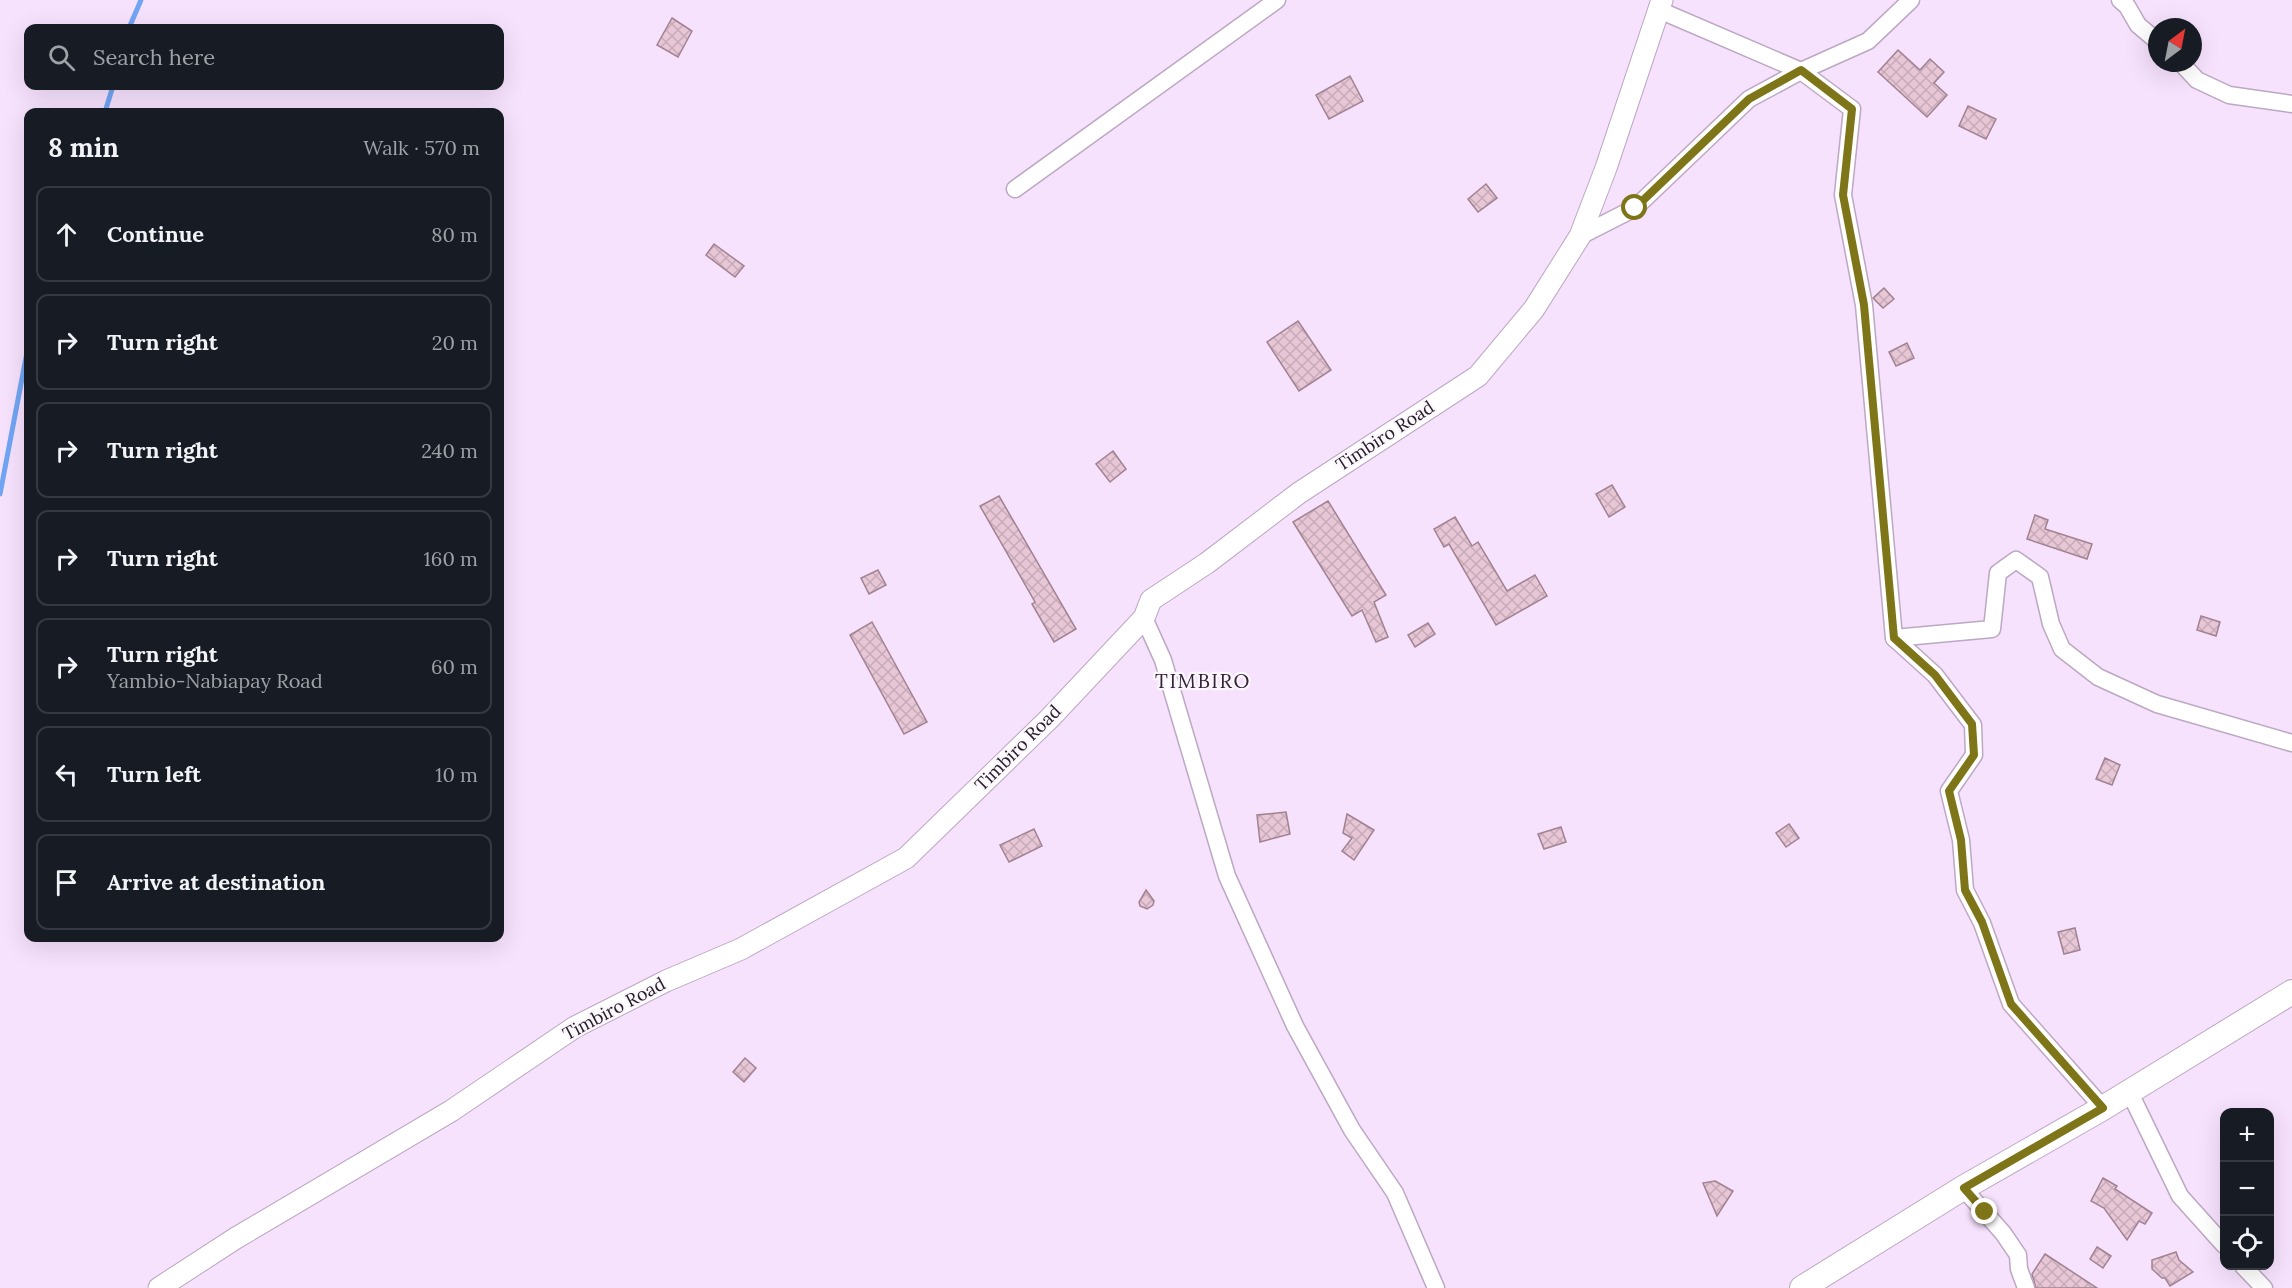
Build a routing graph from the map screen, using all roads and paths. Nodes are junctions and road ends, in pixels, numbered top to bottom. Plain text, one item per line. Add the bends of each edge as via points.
1 (1278, 0) edge
2 (1911, 0) edge
3 (2120, 0) edge
4 (1661, 5) edge
5 (2148, 33) edge
6 (1801, 70) junction
7 (2189, 72) edge
8 (2292, 104) edge
9 (1015, 189) dead end
10 (1580, 236) junction
11 (1144, 618) junction
12 (1894, 638) junction
13 (2292, 743) edge
14 (2292, 992) edge
15 (2129, 1091) junction
16 (2103, 1108) junction
17 (1964, 1188) junction
18 (2220, 1241) edge
19 (2247, 1270) edge
20 (159, 1288) edge
21 (1436, 1288) edge
22 (1802, 1288) edge
23 (2026, 1288) edge
24 (2264, 1288) edge

1 - 9 street
2 - 6 street via 1868,41
3 - 5 street
4 - 6 street
4 - 10 street, Timbiro Road
6 - 10 street via 1749,99 1635,208
6 - 12 street via 1852,109 1843,195 1864,305
7 - 8 street via 2197,80 2229,95
10 - 11 street, Timbiro Road via 1534,309 1478,376 1299,493 1208,563 1151,600
11 - 20 street, Timbiro Road via 1050,718 906,858 741,949 666,981 575,1028 451,1111
11 - 21 street via 1163,660 1227,876 1295,1026 1352,1130 1395,1193
12 - 13 street via 1992,629 1998,573 2016,560 2040,577 2051,624 2062,649 2098,677 2157,704
12 - 16 street via 1935,675 1972,724 1974,755 1949,791 1961,840 1965,890 1982,922 2011,1004
14 - 15 main road
15 - 16 main road
15 - 18 street via 2180,1196
16 - 17 main road
17 - 22 main road
17 - 23 street via 2018,1255
19 - 24 street

